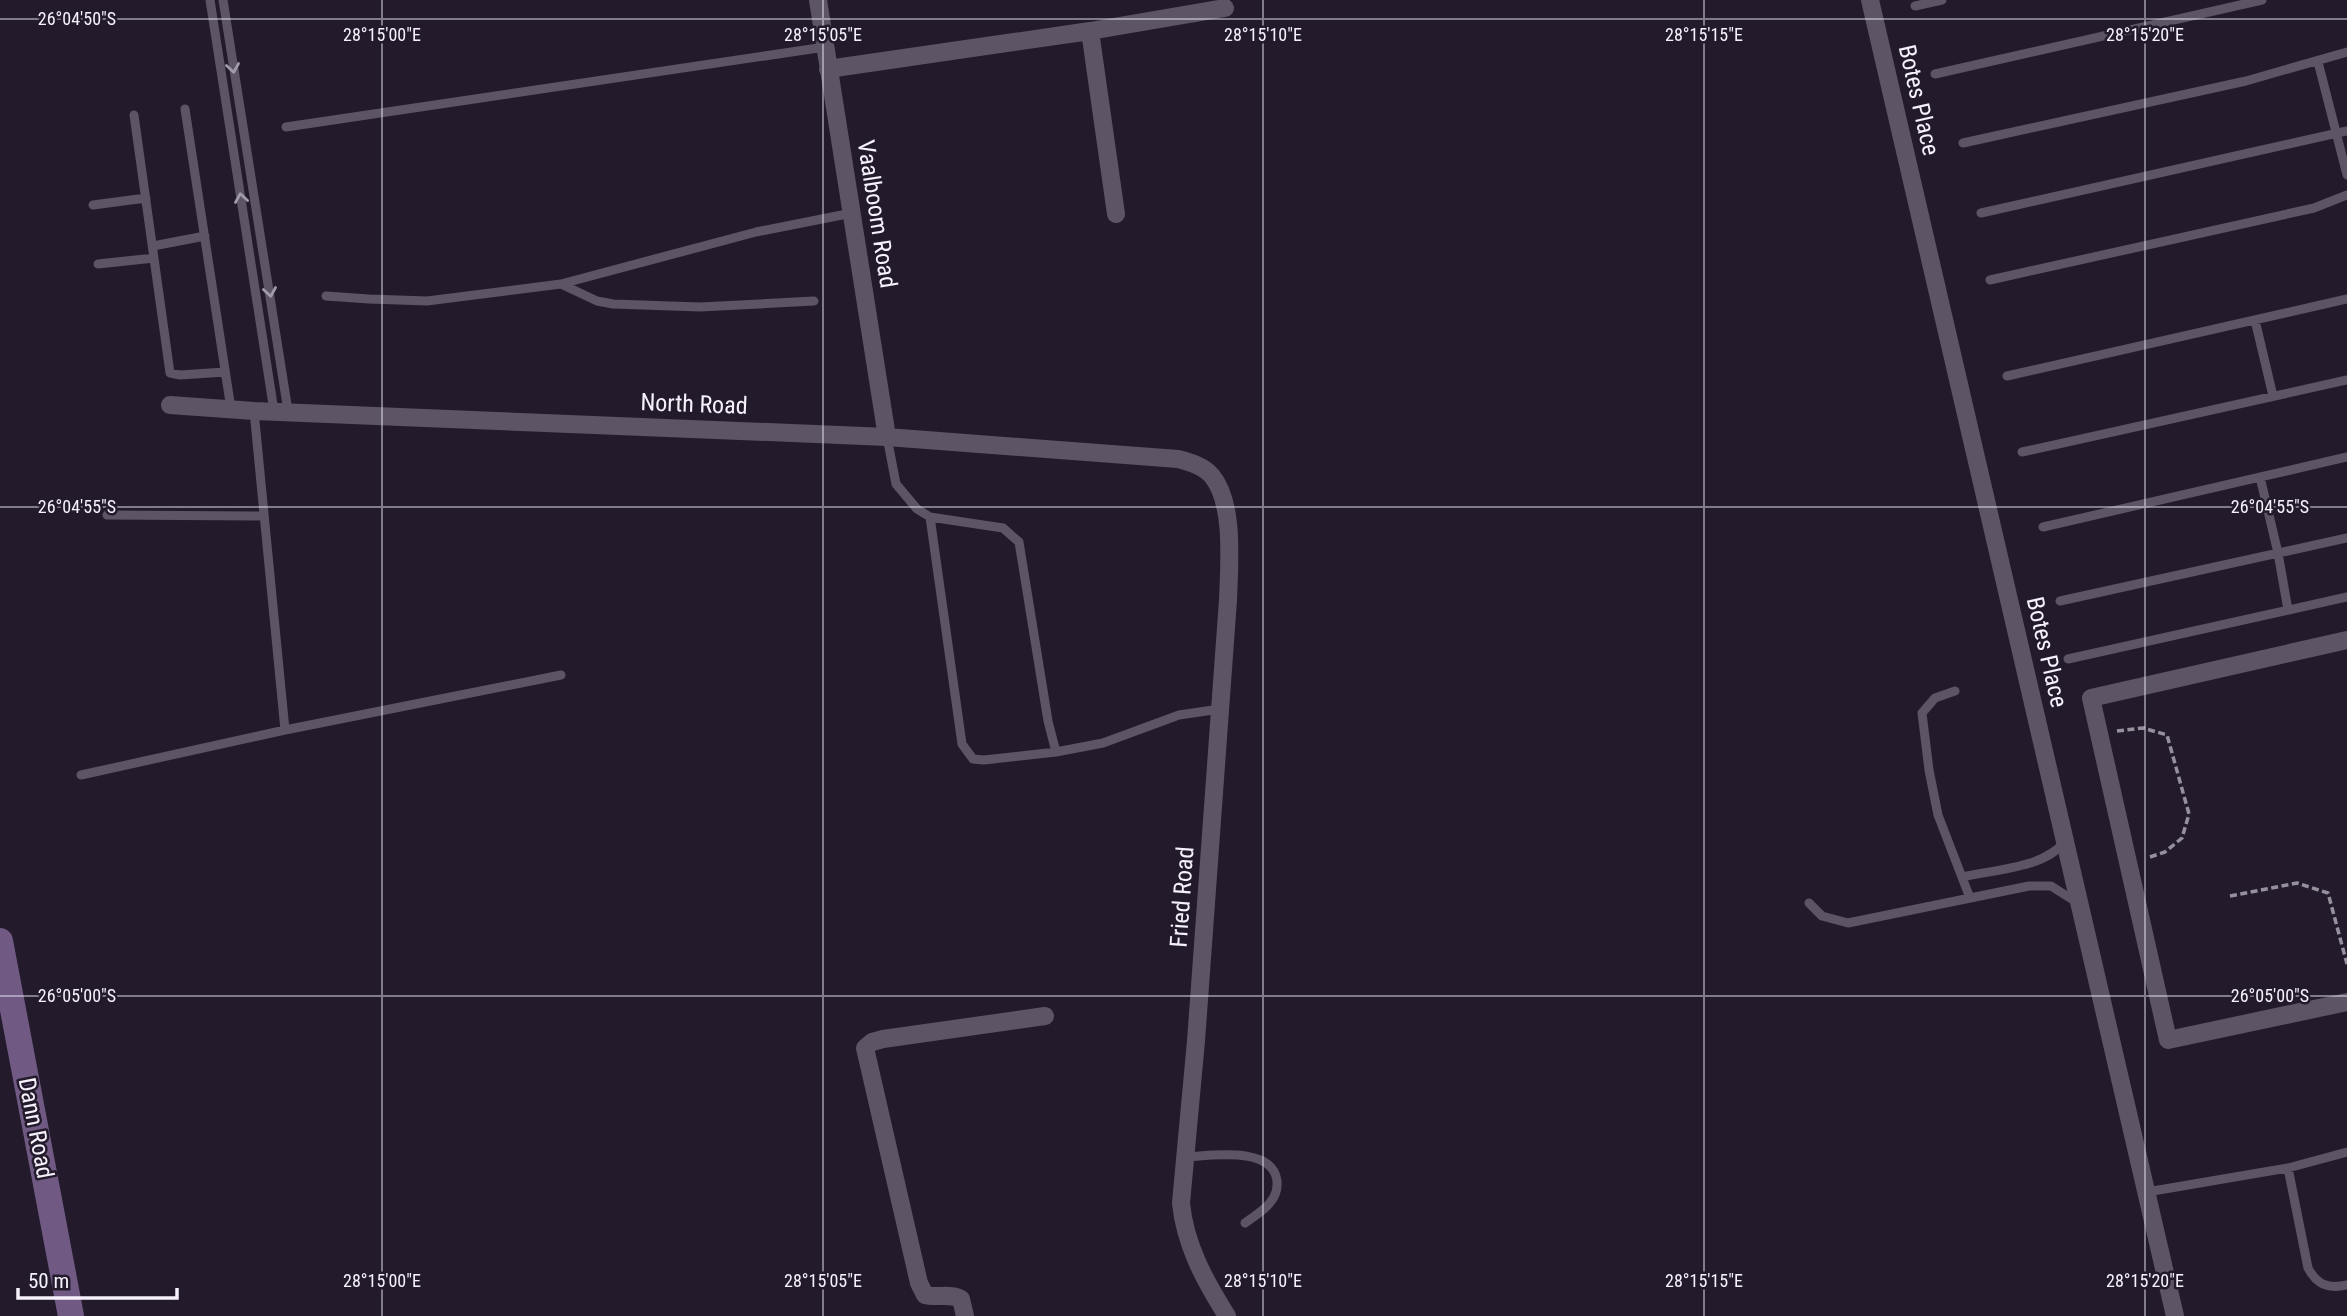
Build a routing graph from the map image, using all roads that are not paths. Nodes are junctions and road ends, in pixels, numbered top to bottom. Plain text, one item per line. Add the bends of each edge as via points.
1 (210, 0) edge
2 (223, 0) edge
3 (818, 0) edge
4 (1870, 0) edge
5 (1942, 0) edge
6 (2262, 0) edge
7 (1915, 6) dead end
8 (1226, 8) dead end
9 (1090, 31) junction
10 (825, 47) junction
11 (2347, 52) edge
12 (2318, 61) junction
13 (828, 69) junction
14 (1936, 74) dead end
15 (185, 109) dead end
16 (134, 115) dead end
17 (286, 127) dead end
18 (2347, 131) edge
19 (2336, 134) junction
20 (1963, 143) dead end
21 (2347, 175) edge
22 (2347, 195) edge
23 (146, 198) junction
24 (93, 205) dead end
25 (852, 213) junction
26 (1981, 213) dead end
27 (1116, 214) dead end
28 (205, 236) junction
29 (153, 246) junction
30 (154, 258) junction
31 (98, 264) dead end
32 (1990, 280) dead end
33 (561, 284) junction
34 (326, 296) dead end
35 (2347, 299) edge
36 (814, 300) dead end
37 (2255, 320) junction
38 (225, 372) junction
39 (2007, 376) dead end
40 (2347, 380) edge
41 (2273, 396) junction
42 (170, 405) dead end
43 (231, 409) junction
44 (254, 411) junction
45 (281, 411) junction
46 (887, 437) junction
47 (2022, 452) dead end
48 (2347, 457) edge
49 (1211, 474) joint
50 (2260, 477) junction
51 (107, 514) dead end
52 (264, 516) junction
53 (930, 517) junction
54 (2043, 527) dead end
55 (2347, 538) edge
56 (2278, 553) junction
57 (2347, 597) edge
58 (2060, 601) dead end
59 (2288, 610) junction
60 (2347, 640) edge
61 (2067, 659) dead end
62 (561, 674) dead end
63 (1955, 691) dead end
64 (1220, 709) junction
65 (285, 730) junction
66 (1056, 752) junction
67 (81, 775) dead end
68 (2065, 841) junction
69 (1962, 877) junction
70 (1970, 898) junction
71 (1809, 903) dead end
72 (2080, 904) junction
73 (0, 941) edge
74 (2347, 1002) edge
75 (1045, 1016) dead end
76 (2347, 1152) edge
77 (1184, 1157) junction
78 (2288, 1168) junction
79 (2147, 1192) junction
80 (1245, 1223) dead end
81 (2347, 1285) edge
82 (71, 1316) edge
83 (965, 1316) edge
84 (1227, 1316) edge
85 (2175, 1316) edge

45 -> 1 lane
2 -> 45 lane
3 - 10 street, Vaalboom Road
4 - 68 street, Botes Place
5 - 7 lane
6 - 14 lane
8 - 9 street
9 - 13 street
9 - 27 street
10 - 13 street, Vaalboom Road
10 - 17 lane
11 - 12 lane
12 - 19 lane
12 - 20 lane
13 - 25 street, Vaalboom Road
15 - 28 lane
16 - 23 lane
18 - 19 lane
19 - 21 lane
19 - 26 lane
22 - 32 lane via 2314,208
23 - 24 lane
23 - 29 lane
25 - 33 lane via 756,232
25 - 46 street, Vaalboom Road
28 - 29 lane
28 - 38 lane
29 - 30 lane
30 - 31 lane
30 - 38 lane via 170,373
33 - 34 lane via 427,300
33 - 36 lane via 613,304 700,307
35 - 37 lane
37 - 39 lane
37 - 41 lane
38 - 43 lane
40 - 41 lane
41 - 47 lane
42 - 43 street, North Road
43 - 44 street, North Road
44 - 45 street, North Road
44 - 52 lane
45 - 46 street, North Road
46 - 49 street, North Road via 1178,459
46 - 53 lane via 896,484
48 - 50 lane
49 - 64 street, Fried Road via 1223,496 1228,534
50 - 54 lane
50 - 56 lane
51 - 52 lane
52 - 65 lane
53 - 66 lane via 1003,528 1019,542
53 - 66 lane via 962,744 973,758 984,760
55 - 56 lane
56 - 58 lane
56 - 59 lane
57 - 59 lane
59 - 61 lane
60 - 74 street via 2091,698 2168,1040
62 - 65 lane
63 - 69 lane via 1935,698 1923,713 1938,815
64 - 66 lane via 1179,715 1103,743
64 - 77 street, Fried Road
65 - 67 lane
68 - 69 lane via 2056,853 2042,859
68 - 72 street, Botes Place
69 - 70 lane
70 - 71 lane via 1848,923 1822,916
70 - 72 lane via 2051,886
72 - 79 street, Botes Place
73 - 82 main road, Dann Road
75 - 83 street via 883,1039 865,1048 919,1283 925,1295 961,1299
76 - 78 lane
77 - 80 lane via 1247,1156 1269,1164 1275,1173 1275,1196
77 - 84 street, Fried Road via 1183,1223 1197,1263
78 - 79 lane
78 - 81 lane via 2308,1268 2326,1287
79 - 85 street, Botes Place

